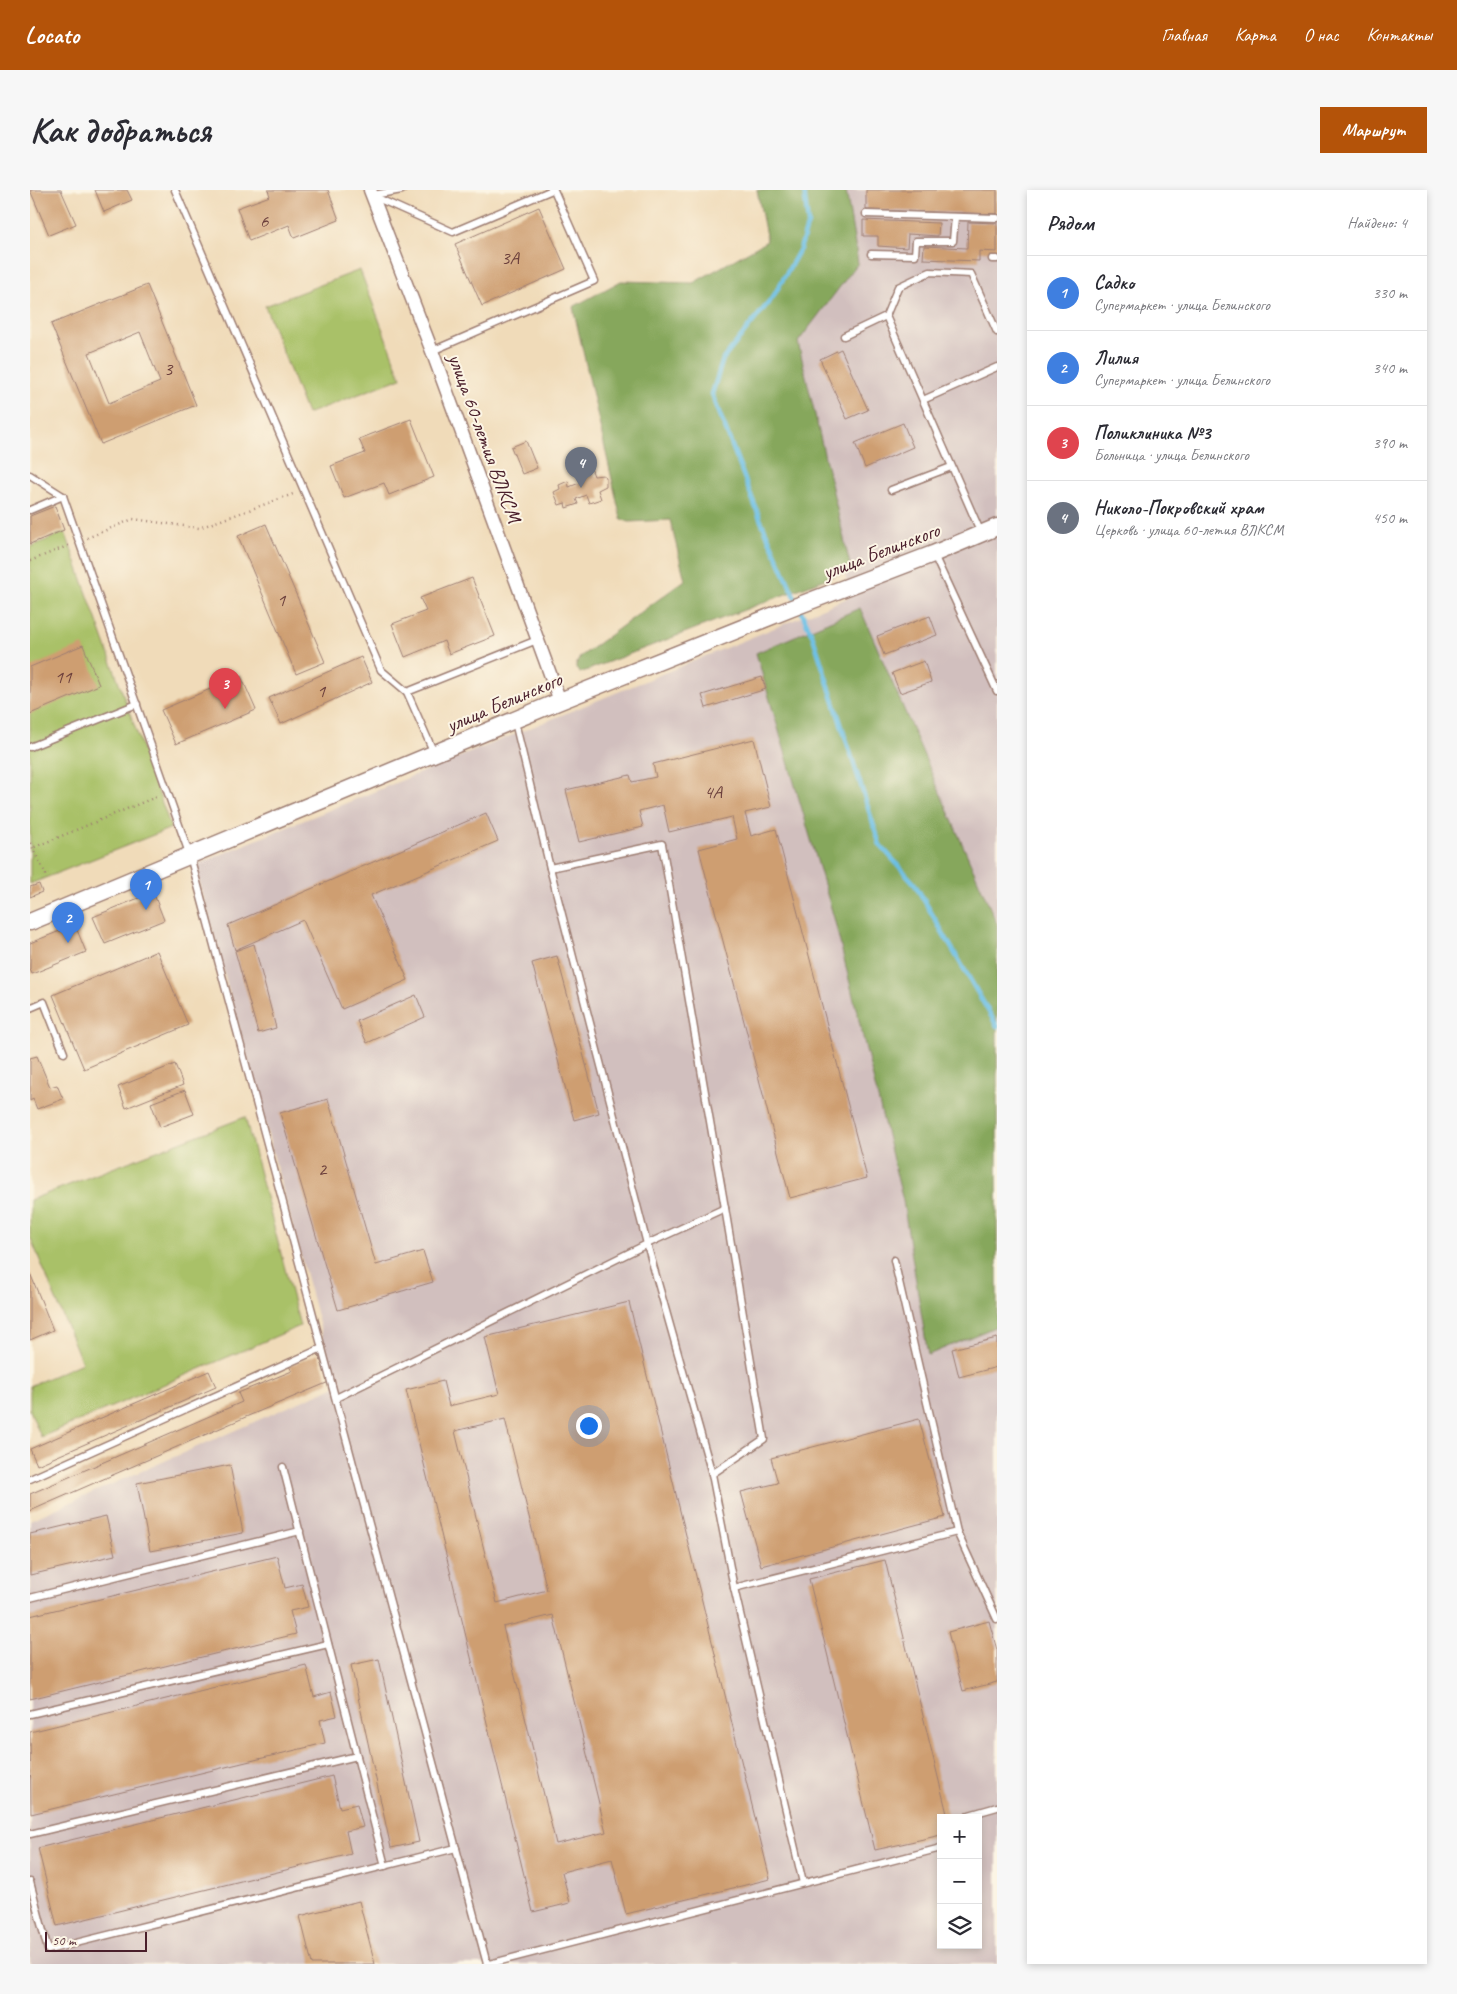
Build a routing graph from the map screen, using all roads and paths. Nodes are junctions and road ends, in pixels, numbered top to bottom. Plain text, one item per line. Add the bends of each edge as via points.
1 (175, 190) edge
2 (402, 190) edge
3 (553, 190) edge
4 (371, 193) edge
5 (866, 214) dead end
6 (955, 217) junction
7 (997, 218) edge
8 (871, 254) dead end
9 (886, 316) junction
10 (997, 332) edge
11 (844, 336) dead end
12 (432, 351) junction
13 (997, 367) edge
14 (923, 400) junction
15 (951, 467) junction
16 (30, 475) edge
17 (305, 489) junction
18 (891, 490) dead end
19 (63, 496) junction
20 (30, 510) edge
21 (997, 527) edge
22 (981, 534) junction
23 (79, 542) junction
24 (933, 554) junction
25 (30, 561) edge
26 (537, 640) junction
27 (997, 691) edge
28 (407, 692) junction
29 (560, 701) junction
30 (138, 704) junction
31 (515, 720) junction
32 (30, 747) edge
33 (435, 754) junction
34 (169, 792) junction
35 (30, 843) edge
36 (31, 848) edge
37 (190, 856) junction
38 (550, 868) junction
39 (47, 877) dead end
40 (30, 922) edge
41 (30, 1008) edge
42 (64, 1054) dead end
43 (726, 1208) junction
44 (647, 1244) junction
45 (894, 1260) dead end
46 (322, 1348) junction
47 (336, 1398) junction
48 (283, 1467) dead end
49 (712, 1474) junction
50 (30, 1478) edge
51 (300, 1531) junction
52 (956, 1532) junction
53 (734, 1588) junction
54 (30, 1598) edge
55 (997, 1619) edge
56 (328, 1644) junction
57 (30, 1714) edge
58 (357, 1756) junction
59 (997, 1807) edge
60 (972, 1814) edge
61 (30, 1834) edge
62 (456, 1848) junction
63 (937, 1849) edge
64 (385, 1866) junction
65 (30, 1882) edge
66 (803, 1883) junction
67 (488, 1964) edge

1 - 17 lane
2 - 4 lane
3 - 4 lane via 453,232
3 - 12 lane via 594,282
4 - 12 street, улица 60-летия ВЛКСМ
5 - 6 lane
6 - 7 lane
6 - 8 lane via 953,241 916,241 915,255
9 - 10 lane via 898,287 930,272 971,274
9 - 11 lane
9 - 14 lane
12 - 26 street, улица 60-летия ВЛКСМ
13 - 14 lane
14 - 15 lane
15 - 18 lane
15 - 22 lane
16 - 19 lane
17 - 23 path via 199,528 133,519
17 - 28 lane via 381,670
19 - 20 lane
19 - 23 lane
21 - 22 street, улица Белинского
22 - 24 street, улица Белинского
23 - 25 path
23 - 30 lane
24 - 27 lane
24 - 29 street, улица Белинского
26 - 28 lane
26 - 29 street, улица 60-летия ВЛКСМ
28 - 33 lane
29 - 31 street, улица Белинского
30 - 32 lane
30 - 34 lane
31 - 33 street, улица Белинского
31 - 38 lane
33 - 37 street, улица Белинского
34 - 36 path
34 - 37 lane
35 - 36 path
36 - 39 path
37 - 40 street, улица Белинского
37 - 46 lane
38 - 43 lane via 662,844
38 - 44 lane
41 - 42 lane via 44,1002
43 - 44 lane
43 - 49 lane via 764,1439
44 - 47 lane
44 - 49 lane
45 - 52 lane
46 - 47 lane
46 - 50 lane
47 - 62 lane
48 - 51 lane
49 - 53 lane
51 - 54 lane
51 - 56 lane
52 - 53 lane
52 - 55 lane
53 - 66 lane
56 - 57 lane
56 - 58 lane
58 - 61 lane
58 - 64 lane
59 - 60 lane
62 - 64 lane
62 - 67 lane
63 - 66 lane
64 - 65 lane via 48,1950
66 - 67 lane

